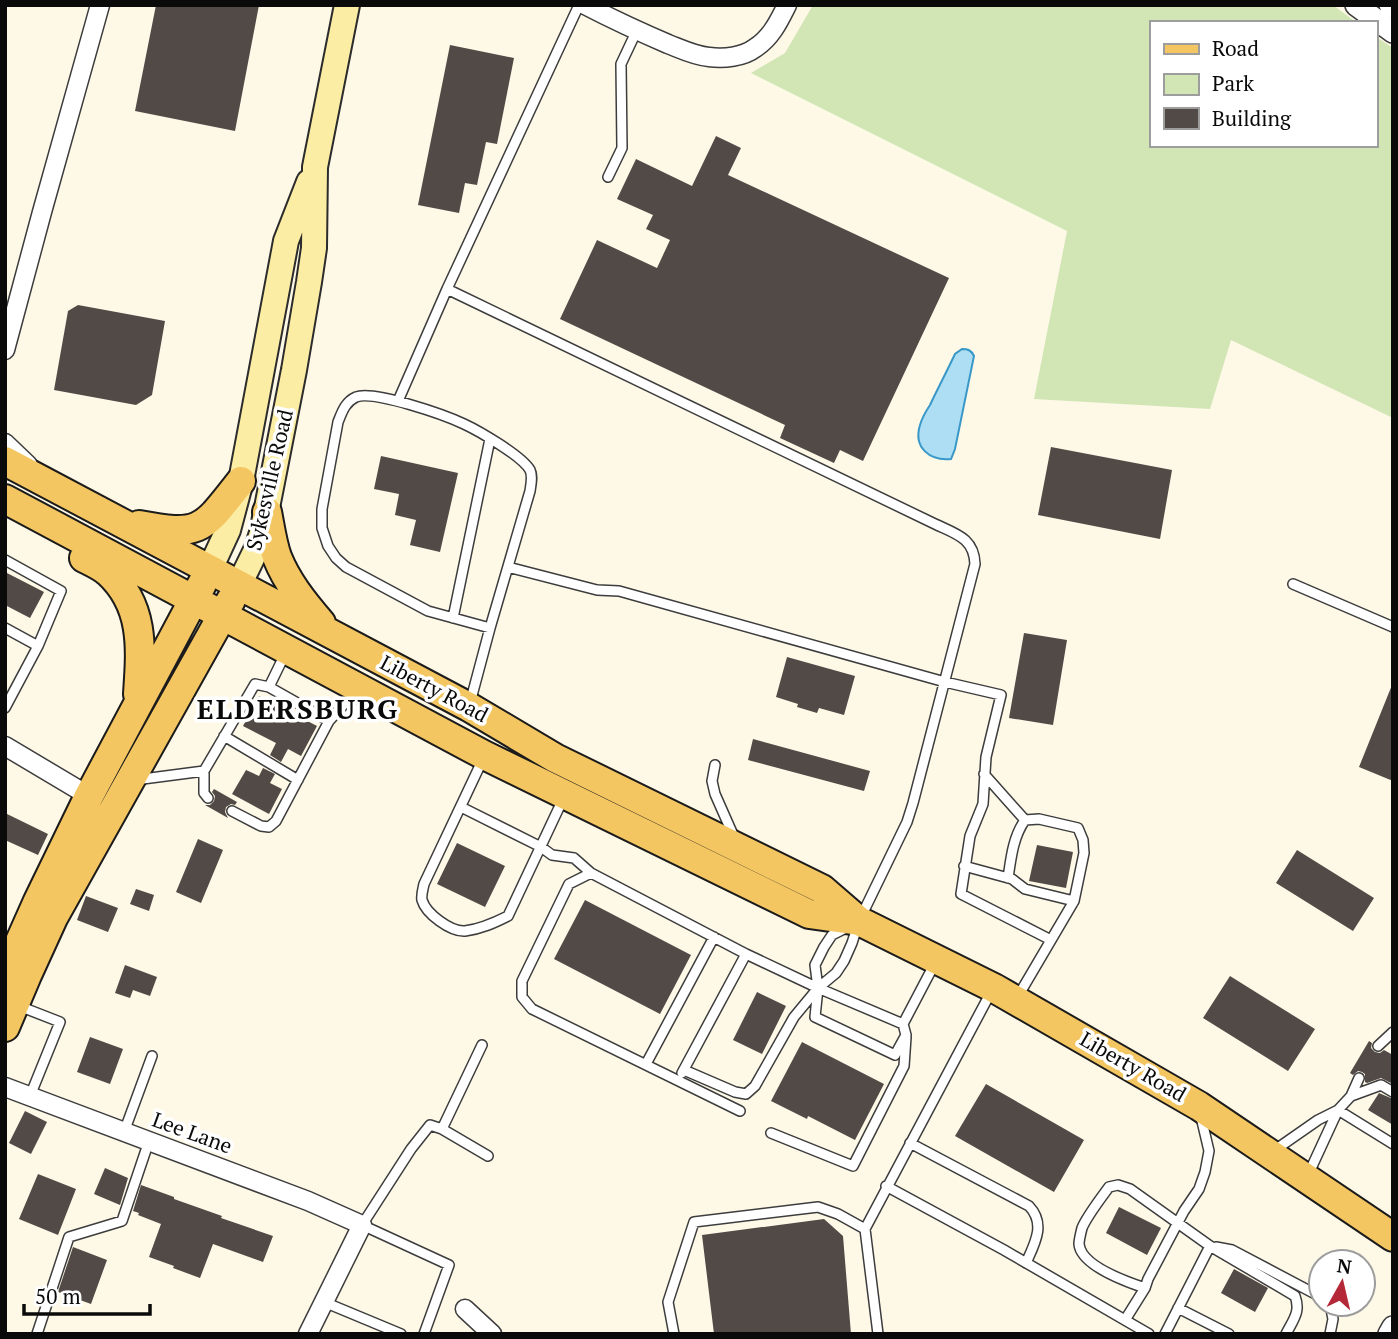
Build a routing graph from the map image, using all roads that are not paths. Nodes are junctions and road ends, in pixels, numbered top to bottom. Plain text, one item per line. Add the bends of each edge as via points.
1 (100, 5) edge
2 (347, 5) edge
3 (579, 5) edge
4 (585, 5) edge
5 (787, 5) edge
6 (1356, 5) edge
7 (637, 30) junction
8 (1393, 32) edge
9 (316, 167) junction
10 (608, 177) dead end
11 (447, 289) junction
12 (5, 350) edge
13 (398, 401) junction
14 (490, 439) junction
15 (5, 443) edge
16 (5, 461) edge
17 (39, 479) junction
18 (241, 481) junction
19 (16, 504) edge
20 (267, 512) junction
21 (120, 522) junction
22 (5, 560) edge
23 (508, 567) junction
24 (210, 569) junction
25 (1293, 584) dead end
26 (239, 585) junction
27 (194, 600) junction
28 (223, 615) junction
29 (453, 618) junction
30 (1393, 627) edge
31 (5, 628) edge
32 (490, 628) junction
33 (329, 633) junction
34 (38, 646) junction
35 (287, 650) junction
36 (945, 682) junction
37 (269, 687) junction
38 (359, 688) junction
39 (137, 705) junction
40 (469, 707) junction
41 (5, 708) edge
42 (329, 721) junction
43 (224, 736) junction
44 (5, 746) edge
45 (484, 755) junction
46 (715, 765) dead end
47 (204, 771) junction
48 (984, 775) junction
49 (298, 780) junction
50 (131, 781) junction
51 (89, 796) junction
52 (565, 796) junction
53 (208, 798) dead end
54 (461, 807) junction
55 (232, 811) dead end
56 (1026, 820) junction
57 (541, 846) junction
58 (739, 848) junction
59 (964, 866) junction
60 (591, 873) junction
61 (1008, 878) junction
62 (1074, 901) junction
63 (859, 921) junction
64 (714, 937) junction
65 (1051, 940) junction
66 (746, 954) junction
67 (937, 960) junction
68 (5, 975) edge
69 (818, 988) junction
70 (1005, 994) junction
71 (10, 1015) edge
72 (904, 1024) junction
73 (1393, 1032) edge
74 (906, 1035) junction
75 (482, 1045) dead end
76 (1378, 1046) dead end
77 (152, 1056) dead end
78 (646, 1064) junction
79 (684, 1070) junction
80 (1359, 1078) dead end
81 (678, 1080) junction
82 (5, 1087) edge
83 (1393, 1092) edge
84 (1351, 1096) junction
85 (30, 1097) junction
86 (1199, 1106) junction
87 (1338, 1110) junction
88 (740, 1111) dead end
89 (442, 1129) junction
90 (124, 1132) junction
91 (771, 1133) dead end
92 (149, 1141) junction
93 (910, 1143) junction
94 (1393, 1144) edge
95 (1270, 1153) junction
96 (488, 1156) dead end
97 (1307, 1178) junction
98 (886, 1186) junction
99 (1178, 1222) junction
100 (362, 1225) junction
101 (865, 1229) junction
102 (1393, 1237) edge
103 (1210, 1246) junction
104 (1026, 1263) junction
105 (1145, 1288) junction
106 (1307, 1290) edge
107 (324, 1302) junction
108 (1178, 1308) junction
109 (465, 1309) dead end
110 (1125, 1320) junction
111 (1393, 1327) edge
112 (37, 1334) edge
113 (308, 1334) edge
114 (401, 1334) edge
115 (424, 1334) edge
116 (492, 1334) edge
117 (674, 1334) edge
118 (878, 1334) edge
119 (1149, 1334) edge
120 (1165, 1334) edge
121 (1229, 1334) edge
122 (1286, 1334) edge
123 (1389, 1334) edge

1 - 12 street
2 - 9 main road, Sykesville Road
3 - 11 lane
4 - 7 street
5 - 7 street via 755,49 726,57 686,52
6 - 8 street
7 - 10 lane via 621,64 622,148
9 - 18 main road, Sykesville Road via 286,241
9 - 20 main road, Sykesville Road via 314,248
11 - 13 lane
11 - 36 lane via 964,539 971,545 975,564
13 - 14 lane via 464,424
13 - 29 lane via 358,396 343,409 322,528 328,546 346,567 428,611
14 - 23 lane via 521,459 532,478
14 - 29 lane
15 - 17 street
16 - 17 main road, Liberty Road
17 - 21 main road, Liberty Road
18 - 21 main road via 197,528 164,530
18 - 24 main road, Sykesville Road via 228,530
19 - 27 main road, Liberty Road
19 - 39 main road via 53,539 106,571 121,586 141,642
20 - 26 main road, Sykesville Road via 257,548
20 - 33 main road via 285,575
21 - 24 main road, Liberty Road
22 - 34 lane via 61,591
23 - 32 lane
23 - 36 lane via 619,592
24 - 26 main road, Liberty Road
24 - 27 main road, Sykesville Road
25 - 30 lane
26 - 28 main road, Sykesville Road
26 - 33 main road, Liberty Road
27 - 28 main road, Liberty Road
27 - 39 main road, Sykesville Road
28 - 35 main road, Liberty Road
28 - 50 main road, Sykesville Road
29 - 32 lane
31 - 34 lane
32 - 40 lane
33 - 40 main road, Liberty Road
34 - 41 lane
35 - 37 lane
35 - 38 main road, Liberty Road
36 - 48 lane via 1001,695
36 - 63 lane via 907,822
37 - 42 lane
37 - 43 lane via 255,684
38 - 42 lane
38 - 45 main road, Liberty Road
39 - 51 main road, Sykesville Road
40 - 58 main road, Liberty Road via 555,758
42 - 49 lane
43 - 47 lane
43 - 49 lane
44 - 51 street
45 - 52 main road, Liberty Road
45 - 54 lane
46 - 58 lane via 715,794
47 - 50 lane
47 - 53 lane
48 - 56 lane
48 - 59 lane via 983,804
49 - 55 lane via 269,827
50 - 71 main road, Sykesville Road via 53,918
51 - 68 main road, Sykesville Road
52 - 57 lane
52 - 63 main road, Liberty Road via 809,914
54 - 57 lane
54 - 57 lane via 421,898 428,913 461,932 508,916
56 - 61 lane via 1014,845
56 - 62 lane via 1078,828 1084,853
57 - 60 lane via 552,855 573,858
58 - 63 main road, Liberty Road via 822,888
59 - 61 lane
59 - 65 lane via 961,894
60 - 64 lane
60 - 78 lane via 569,884 522,981 522,997 532,1009
61 - 62 lane via 1025,889
62 - 65 lane
63 - 67 main road, Liberty Road
63 - 69 lane via 844,961
63 - 69 lane via 832,935 824,947 815,965
64 - 66 lane
64 - 78 lane
65 - 70 lane
66 - 69 lane
66 - 79 lane
67 - 70 main road, Liberty Road
67 - 72 lane
69 - 72 lane
69 - 74 lane via 815,1017 895,1055
69 - 79 lane via 794,1017 746,1094
70 - 86 main road, Liberty Road
70 - 93 lane
71 - 85 lane via 60,1021
72 - 74 lane
73 - 76 lane
74 - 91 lane via 904,1066 853,1166
75 - 89 lane
77 - 90 lane
78 - 81 lane
79 - 81 lane
80 - 84 lane
81 - 88 lane
82 - 85 street, Lee Lane
83 - 84 lane via 1381,1085
84 - 87 lane
85 - 90 street, Lee Lane
86 - 95 main road, Liberty Road
86 - 99 lane via 1209,1151 1199,1189
87 - 94 lane
87 - 95 lane
87 - 97 lane
89 - 96 lane
89 - 100 lane via 430,1125
90 - 92 street, Lee Lane
92 - 100 street, Lee Lane
92 - 112 lane via 122,1221 69,1237
93 - 98 lane
93 - 104 lane via 1036,1213 1036,1239
95 - 97 main road, Liberty Road
97 - 102 main road, Liberty Road
98 - 101 lane
98 - 104 lane
99 - 103 lane
99 - 105 lane
99 - 105 lane via 1118,1185 1109,1187 1082,1228 1079,1244 1084,1257
100 - 107 street
100 - 115 lane via 449,1265
101 - 117 lane via 817,1207 694,1222 668,1302
101 - 118 lane
103 - 106 lane via 1232,1250
103 - 108 lane
103 - 122 lane via 1295,1296 1296,1314
104 - 110 lane
105 - 110 lane
107 - 113 street
107 - 114 lane
108 - 120 lane
108 - 121 lane
109 - 116 street
110 - 119 lane
111 - 123 street

